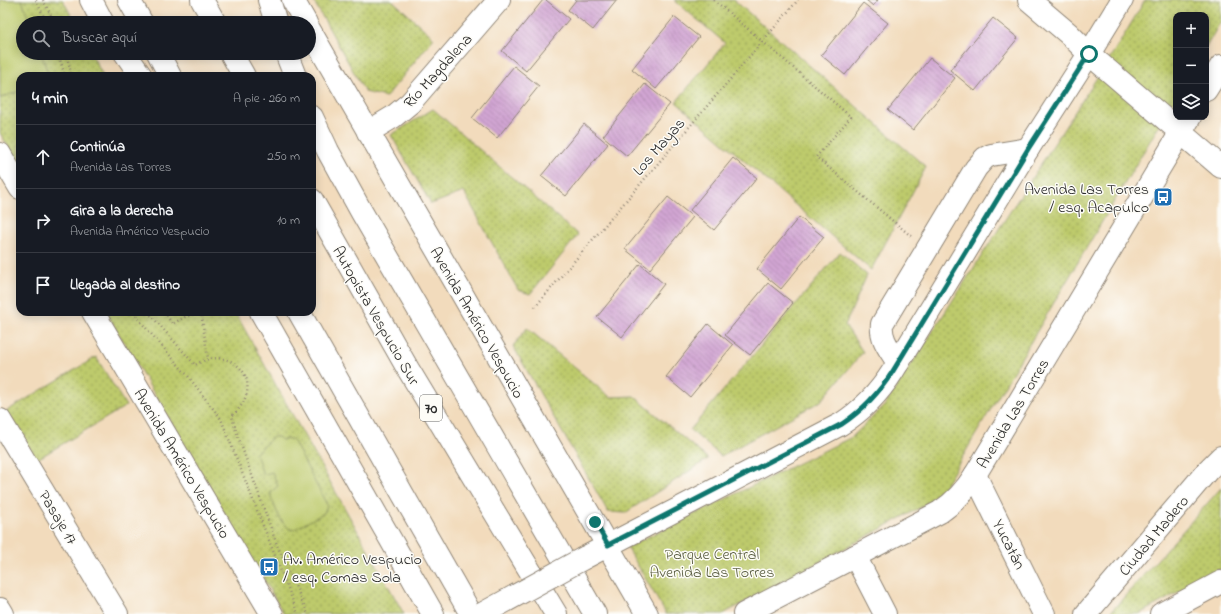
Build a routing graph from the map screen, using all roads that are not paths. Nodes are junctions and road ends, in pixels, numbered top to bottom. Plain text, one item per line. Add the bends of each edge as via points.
1 (91, 0) edge
2 (129, 0) edge
3 (202, 0) edge
4 (269, 0) edge
5 (293, 0) edge
6 (499, 0) edge
7 (1030, 0) edge
8 (1122, 0) edge
9 (99, 16) edge
10 (138, 16) edge
11 (211, 16) edge
12 (274, 16) edge
13 (302, 16) edge
14 (316, 42) edge
15 (1089, 54) junction
16 (123, 60) edge
17 (129, 60) edge
18 (162, 60) edge
19 (235, 60) edge
20 (289, 60) edge
21 (1221, 66) edge
22 (130, 72) edge
23 (138, 72) edge
24 (168, 72) edge
25 (242, 72) edge
26 (293, 72) edge
27 (1209, 85) edge
28 (1185, 125) edge
29 (316, 126) edge
30 (368, 132) junction
31 (1028, 149) junction
32 (0, 154) edge
33 (1221, 167) edge
34 (16, 181) edge
35 (316, 207) edge
36 (95, 316) edge
37 (263, 316) edge
38 (301, 316) edge
39 (898, 363) junction
40 (0, 420) edge
41 (1221, 457) edge
42 (975, 475) junction
43 (608, 545) junction
44 (856, 556) junction
45 (1221, 582) edge
46 (0, 609) edge
47 (3, 614) edge
48 (118, 614) edge
49 (272, 614) edge
50 (433, 614) edge
51 (471, 614) edge
52 (482, 614) edge
53 (556, 614) edge
54 (595, 614) edge
55 (647, 614) edge
56 (744, 614) edge
57 (885, 614) edge
58 (1044, 614) edge
59 (1086, 614) edge
60 (1161, 614) edge

1 - 9 main road
2 - 10 main road
3 - 11 main road
4 - 12 main road
5 - 13 main road
6 - 30 main road, Río Magdalena via 414,99 393,117
7 - 15 main road
8 - 15 main road
14 - 30 main road, Avenida Américo Vespucio
15 - 28 main road
15 - 31 main road
16 - 22 main road
17 - 23 main road
18 - 24 main road
19 - 25 main road
20 - 26 main road
21 - 27 main road
28 - 33 main road
28 - 42 main road, Avenida Las Torres
29 - 54 main road via 354,199
30 - 43 main road, Avenida Américo Vespucio
31 - 39 main road
31 - 39 main road via 996,153 980,162 926,249 882,324 884,340
32 - 34 main road
35 - 53 main road, Autopista Vespucio Sur / 70 via 408,369
36 - 49 main road, Avenida Américo Vespucio
37 - 50 main road
38 - 51 main road
39 - 43 main road via 876,395 842,424
40 - 48 main road, Pasaje 17
41 - 59 main road, Ciudad Madero
42 - 44 main road, Avenida Las Torres via 962,494 949,506
42 - 58 main road, Yucatán
43 - 52 main road, bridge
43 - 55 main road, Avenida Américo Vespucio
44 - 56 main road, Avenida Las Torres
44 - 57 main road
45 - 60 main road
46 - 47 main road

